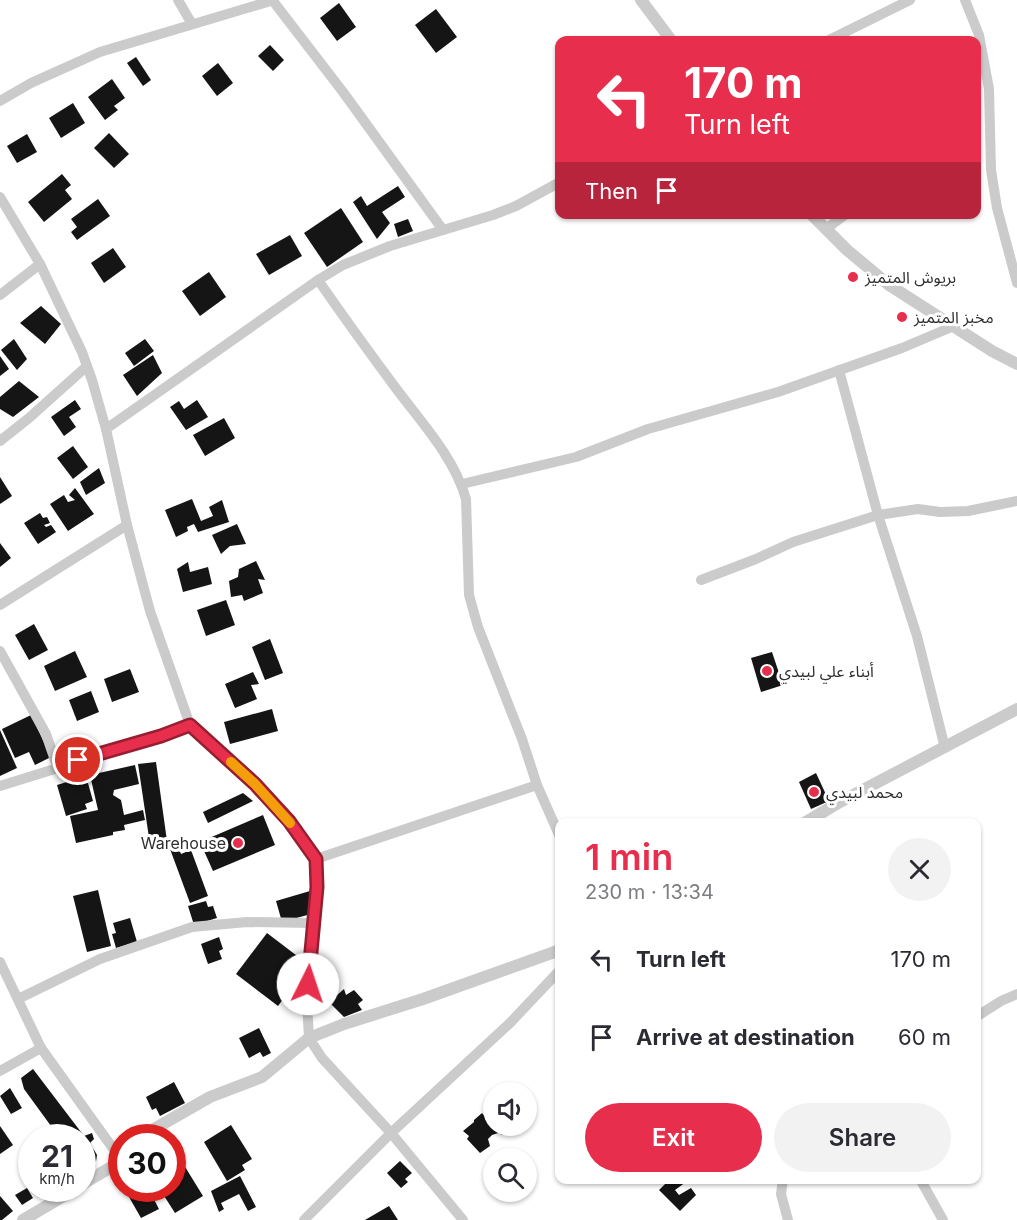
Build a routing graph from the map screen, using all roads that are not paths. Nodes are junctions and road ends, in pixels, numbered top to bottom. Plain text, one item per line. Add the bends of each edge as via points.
1 (178, 0) edge
2 (273, 0) edge
3 (641, 0) edge
4 (910, 0) edge
5 (964, 0) edge
6 (192, 24) junction
7 (668, 36) edge
8 (837, 36) edge
9 (979, 36) edge
10 (981, 46) edge
11 (0, 101) edge
12 (555, 185) edge
13 (0, 196) edge
14 (816, 219) edge
15 (839, 219) edge
16 (826, 229) junction
17 (443, 230) junction
18 (1014, 256) edge
19 (40, 264) junction
20 (318, 279) junction
21 (1017, 283) edge
22 (0, 295) edge
23 (954, 326) junction
24 (1017, 364) edge
25 (87, 366) junction
26 (839, 370) junction
27 (106, 429) junction
28 (0, 441) edge
29 (462, 484) junction
30 (1017, 501) edge
31 (878, 514) junction
32 (127, 525) junction
33 (701, 580) dead end
34 (0, 605) edge
35 (0, 651) edge
36 (1017, 709) edge
37 (190, 725) junction
38 (945, 747) junction
39 (57, 766) junction
40 (537, 785) junction
41 (0, 786) edge
42 (813, 818) edge
43 (555, 826) edge
44 (316, 859) junction
45 (314, 924) junction
46 (555, 952) edge
47 (0, 962) edge
48 (555, 975) edge
49 (1017, 994) edge
50 (18, 999) junction
51 (981, 1014) edge
52 (309, 1038) junction
53 (41, 1048) junction
54 (0, 1071) edge
55 (163, 1124) edge
56 (391, 1133) junction
57 (108, 1141) edge
58 (782, 1184) edge
59 (923, 1184) edge
60 (53, 1202) edge
61 (23, 1220) edge
62 (304, 1220) edge
63 (463, 1220) edge
64 (788, 1220) edge
65 (943, 1220) edge

1 - 6 street
2 - 6 street
2 - 17 street
3 - 7 street
4 - 8 street
5 - 9 street
6 - 11 street via 100,52
10 - 18 street via 989,89 991,170 997,208
12 - 17 street via 493,216
13 - 19 street
14 - 16 street
15 - 16 street
16 - 23 street via 889,285
17 - 20 street via 390,246
18 - 21 street
19 - 22 street
19 - 25 street
20 - 27 street
20 - 29 street
23 - 24 street
23 - 26 street
25 - 27 street
25 - 28 street
26 - 29 street via 778,392 648,429 576,456
26 - 31 street
27 - 32 street
29 - 40 street via 466,499 469,595
30 - 31 street via 968,512 918,509
31 - 33 street via 793,542
31 - 38 street via 917,636
32 - 34 street
32 - 37 street via 150,611
35 - 39 street via 46,734
36 - 38 street
37 - 39 street
37 - 44 street via 255,784 289,821
38 - 42 street
39 - 41 street
40 - 43 street
40 - 44 street
44 - 45 street
45 - 50 street via 247,922 192,927 100,959
45 - 52 street via 307,1002
46 - 52 street
47 - 50 street
48 - 56 street via 510,1023
49 - 51 street
50 - 53 street
52 - 55 street via 262,1077 210,1097
52 - 56 street via 322,1058
53 - 54 street
53 - 57 street
56 - 62 street
56 - 63 street
58 - 64 street
59 - 65 street
60 - 61 street

